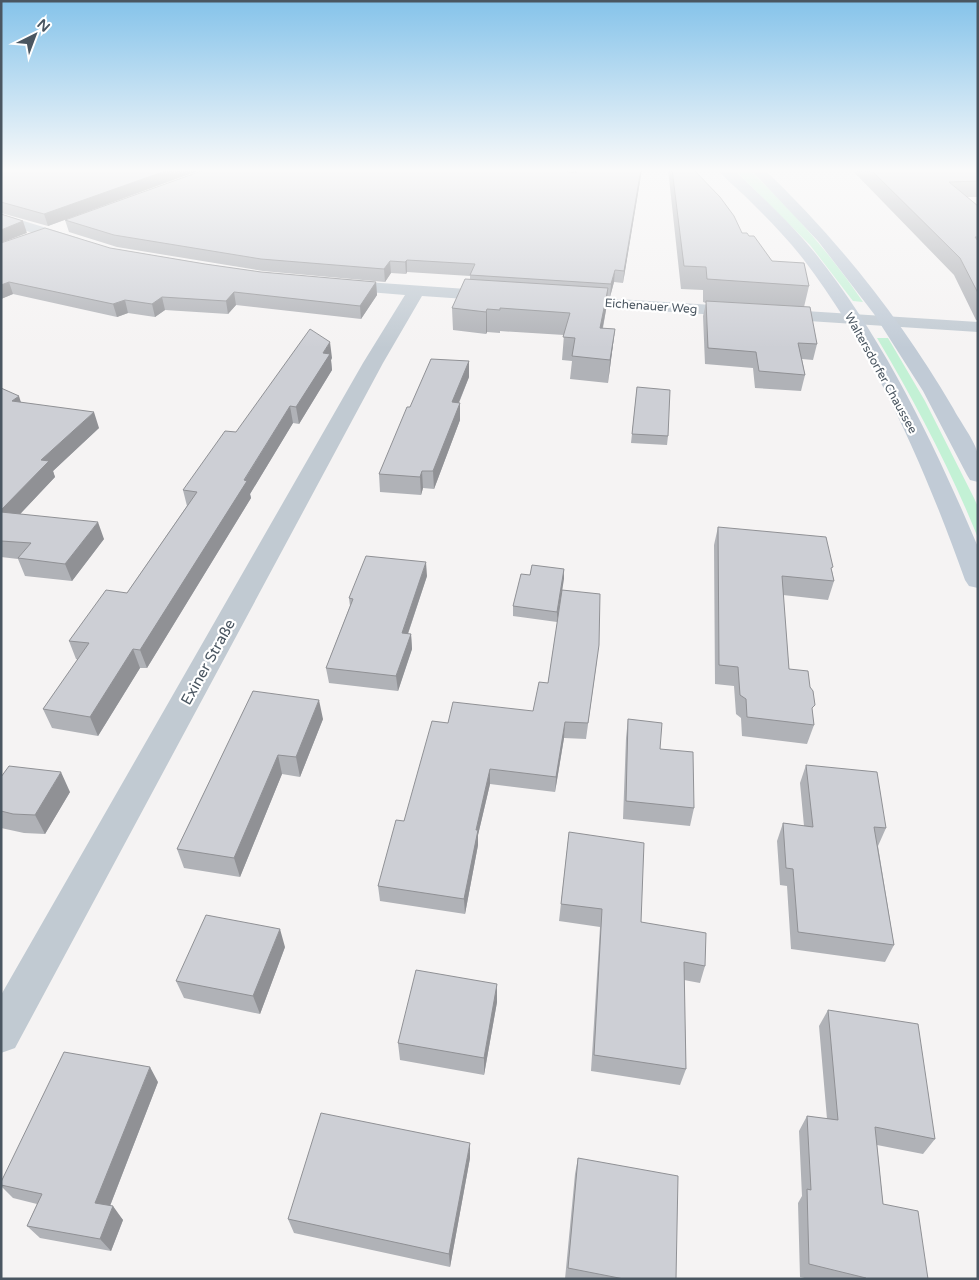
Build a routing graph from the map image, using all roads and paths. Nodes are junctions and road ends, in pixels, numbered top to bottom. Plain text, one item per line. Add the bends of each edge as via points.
1 (33, 229) edge
2 (57, 229) edge
3 (783, 229) edge
4 (816, 229) edge
5 (46, 233) junction
6 (27, 240) edge
7 (88, 245) edge
8 (323, 284) edge
9 (416, 291) junction
10 (509, 297) edge
11 (558, 300) edge
12 (853, 319) junction
13 (888, 321) junction
14 (978, 327) edge
15 (978, 475) edge
16 (978, 580) edge
17 (1, 1034) edge

1 - 5 street
2 - 5 street
3 - 12 main road, Waltersdorfer Chaussee via 806,252
4 - 13 main road, Waltersdorfer Chaussee
5 - 6 street
5 - 7 street
8 - 9 street
9 - 10 street
9 - 17 street, Exiner Straße
11 - 12 street, Eichenauer Weg
12 - 13 street, Eichenauer Weg
12 - 16 main road, Waltersdorfer Chaussee via 897,398 947,502
13 - 14 street, Eichenauer Weg
13 - 15 main road, Waltersdorfer Chaussee

